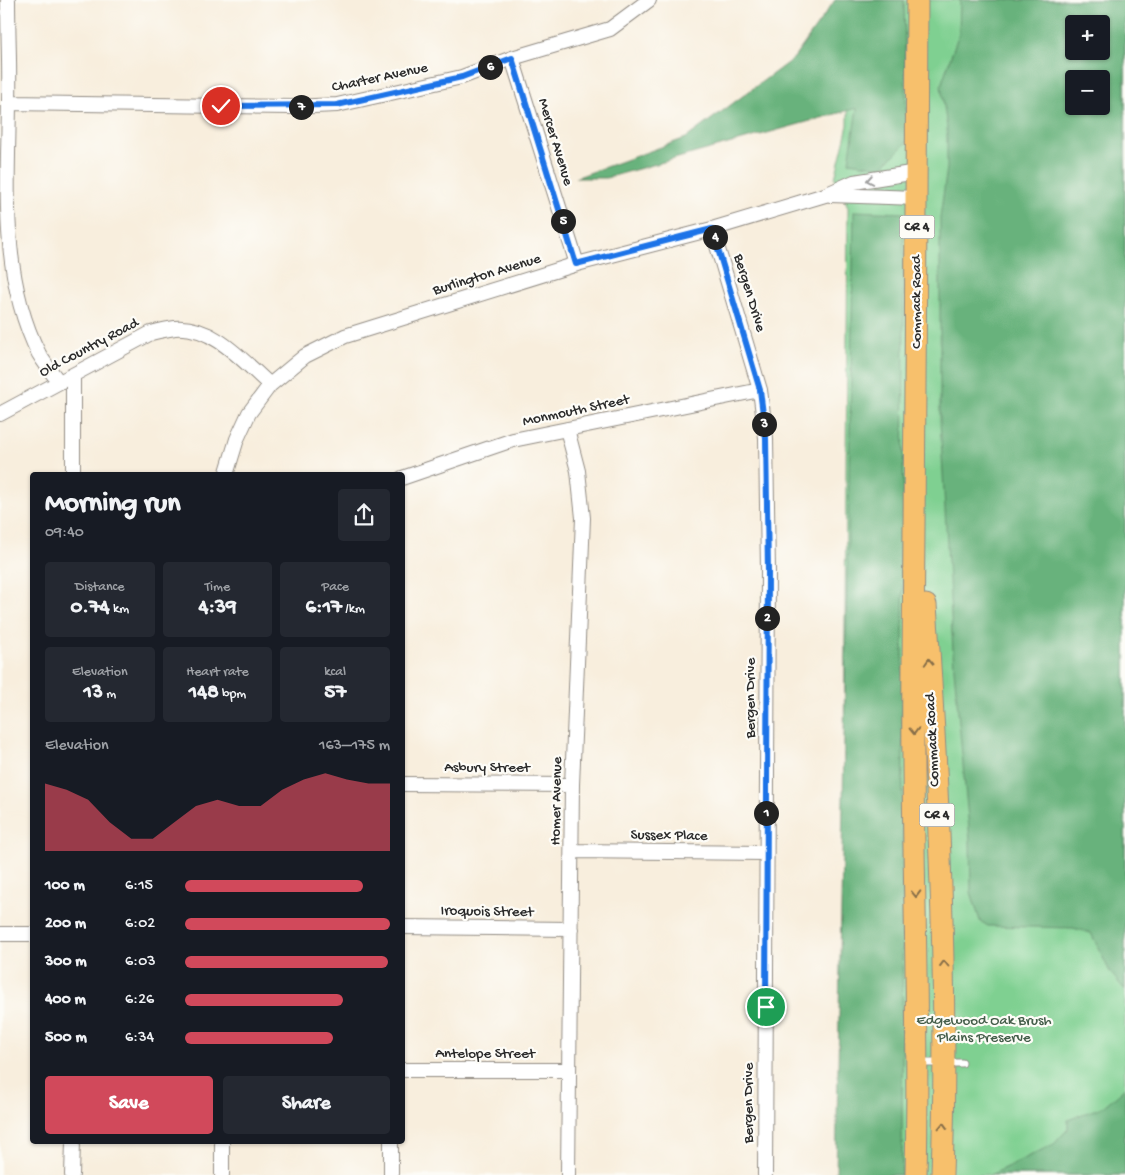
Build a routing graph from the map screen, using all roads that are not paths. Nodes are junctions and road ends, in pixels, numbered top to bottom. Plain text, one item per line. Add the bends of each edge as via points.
1 (8, 0) edge
2 (649, 0) edge
3 (917, 0) edge
4 (512, 58) junction
5 (9, 103) junction
6 (917, 172) junction
7 (824, 195) junction
8 (917, 198) junction
9 (712, 229) junction
10 (576, 264) junction
11 (73, 375) junction
12 (59, 382) junction
13 (270, 385) junction
14 (760, 390) junction
15 (0, 414) edge
16 (567, 428) junction
17 (916, 455) junction
18 (73, 472) edge
19 (227, 472) edge
20 (405, 477) edge
21 (405, 784) edge
22 (572, 785) junction
23 (572, 851) junction
24 (766, 853) junction
25 (405, 927) edge
26 (571, 929) junction
27 (0, 934) edge
28 (30, 934) edge
29 (919, 1063) junction
30 (954, 1063) junction
31 (405, 1070) edge
32 (568, 1070) junction
33 (72, 1144) edge
34 (222, 1144) edge
35 (391, 1144) edge
36 (72, 1175) edge
37 (222, 1175) edge
38 (391, 1175) edge
39 (568, 1175) edge
40 (765, 1175) edge
41 (916, 1175) edge
42 (942, 1175) edge

1 - 5 street
2 - 4 street, Charter Avenue via 610,29
3 - 6 main road, Commack Road / CR 4
4 - 5 street, Charter Avenue via 462,77 337,105
4 - 10 street, Mercer Avenue
5 - 12 street via 8,254 27,328 39,354
6 -> 7 street, Burlington Avenue via 854,182
6 - 8 main road, Commack Road / CR 4
7 - 8 street, Burlington Avenue
7 - 9 street, Burlington Avenue
8 - 17 main road, Commack Road / CR 4
9 - 10 street, Burlington Avenue
9 - 14 street, Bergen Drive
10 - 13 street, Burlington Avenue via 345,336 305,356
11 - 12 street, Old Country Road
11 - 13 street, Old Country Road via 151,333 176,328 202,332 225,345
11 - 18 street
12 - 15 street, Old Country Road
13 - 19 street, Burlington Avenue via 249,413
14 - 16 street, Monmouth Street
14 - 24 street, Bergen Drive via 766,438 768,572
16 - 20 street, Monmouth Street via 513,440
16 - 22 street, Homer Avenue via 578,472 583,518
17 -> 29 main road, Commack Road / CR 4 via 912,670
30 -> 17 main road, Commack Road / CR 4 via 943,941 928,623
21 - 22 street, Asbury Street
22 - 23 street, Homer Avenue
23 - 24 street, Sussex Place
23 - 26 street, Homer Avenue
24 - 40 street, Bergen Drive
25 - 26 street, Iroquois Street
26 - 32 street, Homer Avenue
27 - 28 street
29 - 30 lane
29 - 41 main road, Commack Road / CR 4
42 -> 30 main road, Commack Road / CR 4
31 - 32 street, Antelope Street
32 - 39 street, Homer Avenue
33 - 36 street
34 - 37 street
35 - 38 street

